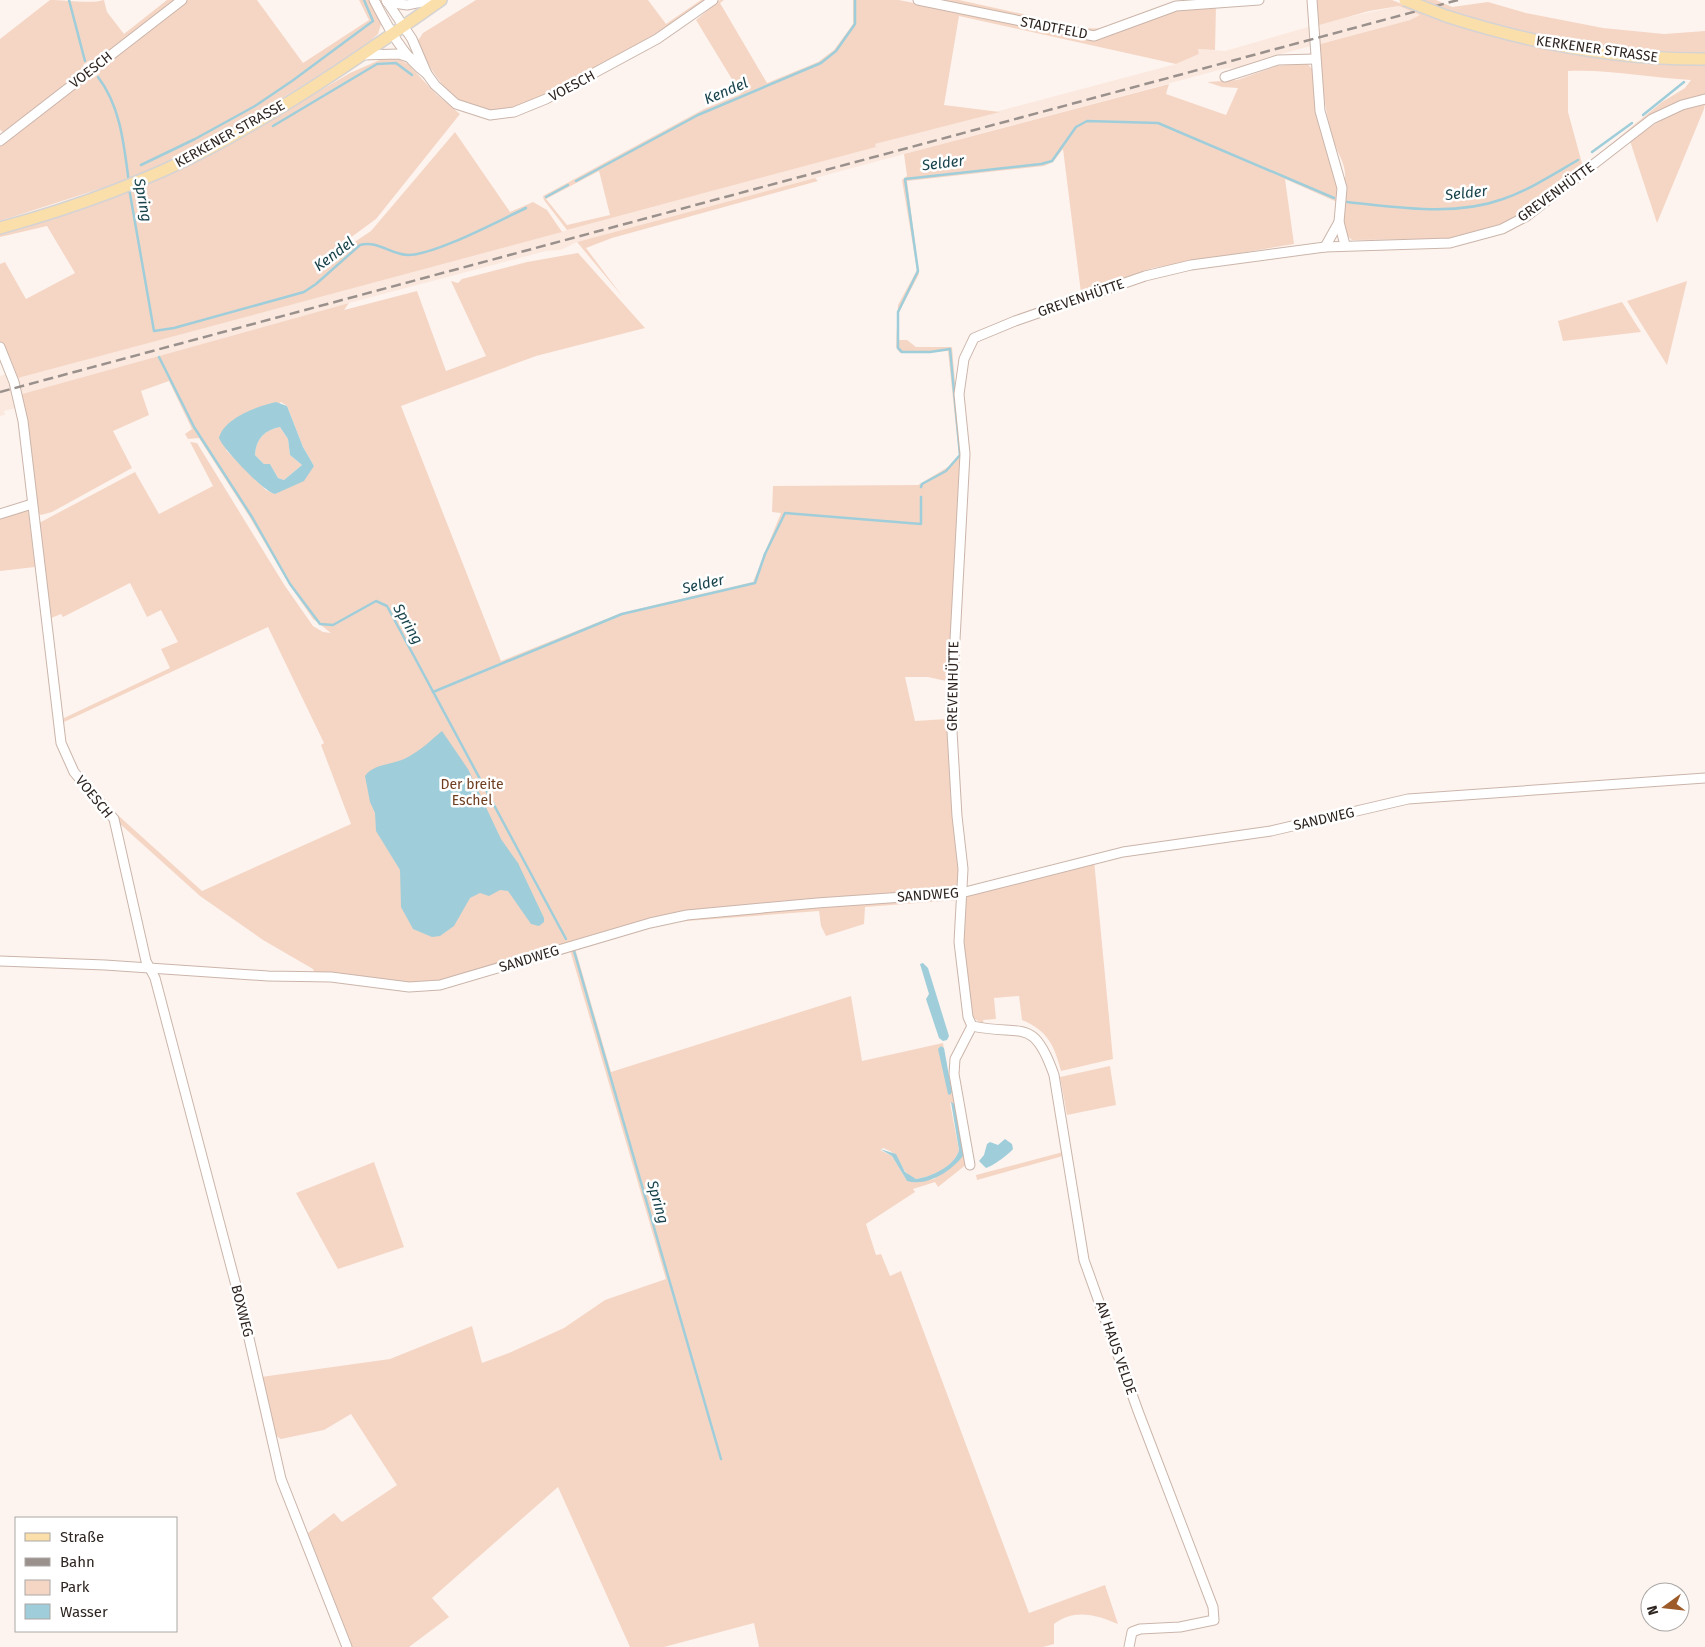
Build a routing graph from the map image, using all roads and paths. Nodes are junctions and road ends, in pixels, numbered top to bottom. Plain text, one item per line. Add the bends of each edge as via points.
1 (182, 0) edge
2 (374, 0) edge
3 (713, 0) edge
4 (918, 0) edge
5 (1259, 0) edge
6 (1312, 0) edge
7 (1405, 0) edge
8 (386, 1) edge
9 (438, 2) edge
10 (403, 26) junction
11 (393, 33) junction
12 (361, 55) junction
13 (411, 58) junction
14 (1315, 59) junction
15 (1705, 59) edge
16 (427, 74) junction
17 (1225, 77) dead end
18 (1705, 99) edge
19 (0, 141) edge
20 (1339, 222) junction
21 (0, 228) edge
22 (1345, 245) junction
23 (1325, 247) junction
24 (0, 348) edge
25 (32, 504) junction
26 (0, 514) edge
27 (1705, 778) edge
28 (961, 893) junction
29 (0, 960) edge
30 (151, 969) junction
31 (972, 1026) junction
32 (970, 1165) dead end
33 (347, 1647) edge
34 (1128, 1647) edge

1 - 19 street, VOESCH
2 - 11 street, VOESCH
3 - 16 street, VOESCH via 637,51 546,99 514,112 490,115 468,110 444,94
4 - 5 street, STADTFELD via 1094,36 1176,6
6 - 14 street
7 - 15 main road, KERKENER STRASSE, bridge via 1507,35 1573,49 1644,57
8 - 9 street via 407,5
8 - 10 street, VOESCH
9 - 10 main road, KERKENER STRASSE
10 - 11 main road, KERKENER STRASSE
10 - 16 street, VOESCH
11 - 12 main road, KERKENER STRASSE
11 - 13 street, VOESCH
12 - 13 street via 399,54
12 - 21 main road, KERKENER STRASSE via 231,136 136,182 72,207
13 - 16 street, VOESCH
14 - 17 street via 1278,60
14 - 20 street via 1320,111 1342,188
18 - 22 street, GREVENHÜTTE via 1682,105 1652,120 1527,216 1502,228 1450,243
20 - 22 street
20 - 23 street
22 - 23 street, GREVENHÜTTE
23 - 28 street, GREVENHÜTTE via 1191,265 1145,276 1015,320 974,338 964,359 959,394 965,454 951,677 956,807 964,868
24 - 25 street, VOESCH via 19,401
25 - 26 street
25 - 30 street, VOESCH via 60,743 74,772 114,818 146,961
27 - 28 street, SANDWEG via 1408,799 1271,831 1123,852
28 - 30 street, SANDWEG via 817,902 687,915 440,985 409,987 332,977
28 - 31 street via 959,942 968,1017
29 - 30 street
30 - 33 street, BOXWEG via 243,1312 281,1479
31 - 32 street via 955,1059 954,1074
31 - 34 street, AN HAUS VELDE via 1023,1030 1037,1039 1046,1054 1054,1075 1084,1260 1213,1607 1214,1620 1180,1627 1140,1629 1132,1632

